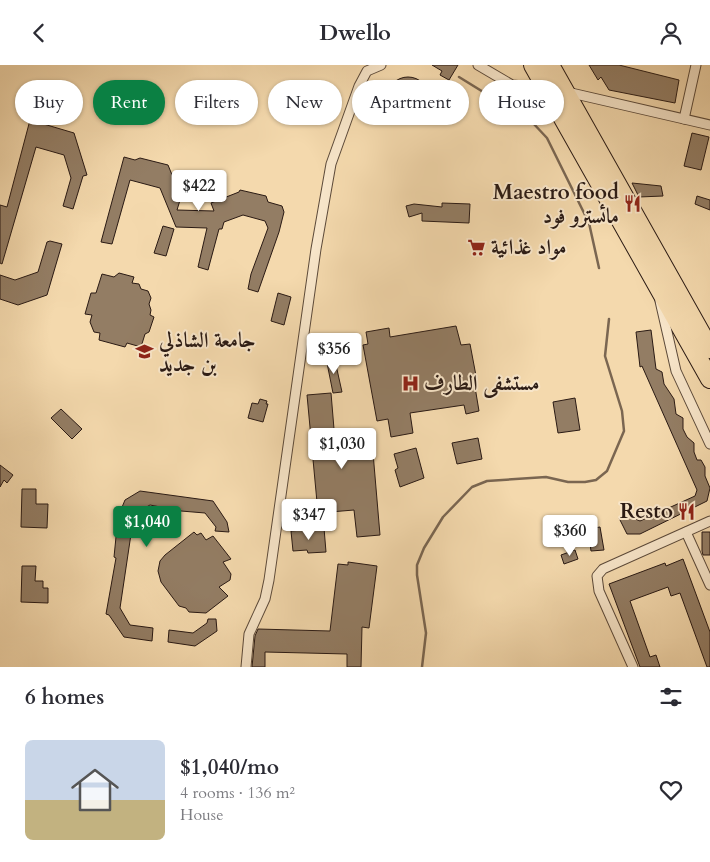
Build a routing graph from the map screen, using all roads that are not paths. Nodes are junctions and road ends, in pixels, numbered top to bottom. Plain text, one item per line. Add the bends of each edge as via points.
1 (381, 65) edge
2 (478, 65) edge
3 (533, 65) edge
4 (550, 65) edge
5 (696, 65) edge
6 (504, 80) edge
7 (541, 80) edge
8 (565, 91) junction
9 (684, 119) junction
10 (564, 120) edge
11 (710, 125) edge
12 (658, 289) junction
13 (710, 349) edge
14 (710, 379) edge
15 (710, 444) edge
16 (710, 521) edge
17 (686, 532) junction
18 (709, 581) edge
19 (246, 667) edge
20 (633, 667) edge

1 - 19 street via 367,71 359,86 331,164 269,580 265,599 249,634
2 - 6 street
3 - 7 highway
4 - 8 highway
5 - 9 street
8 - 9 street
8 - 13 highway
9 - 11 street
10 - 12 highway
12 - 14 highway
12 - 15 street via 676,371
16 - 17 street
17 - 18 street
17 - 20 street via 604,569 597,577 599,591

